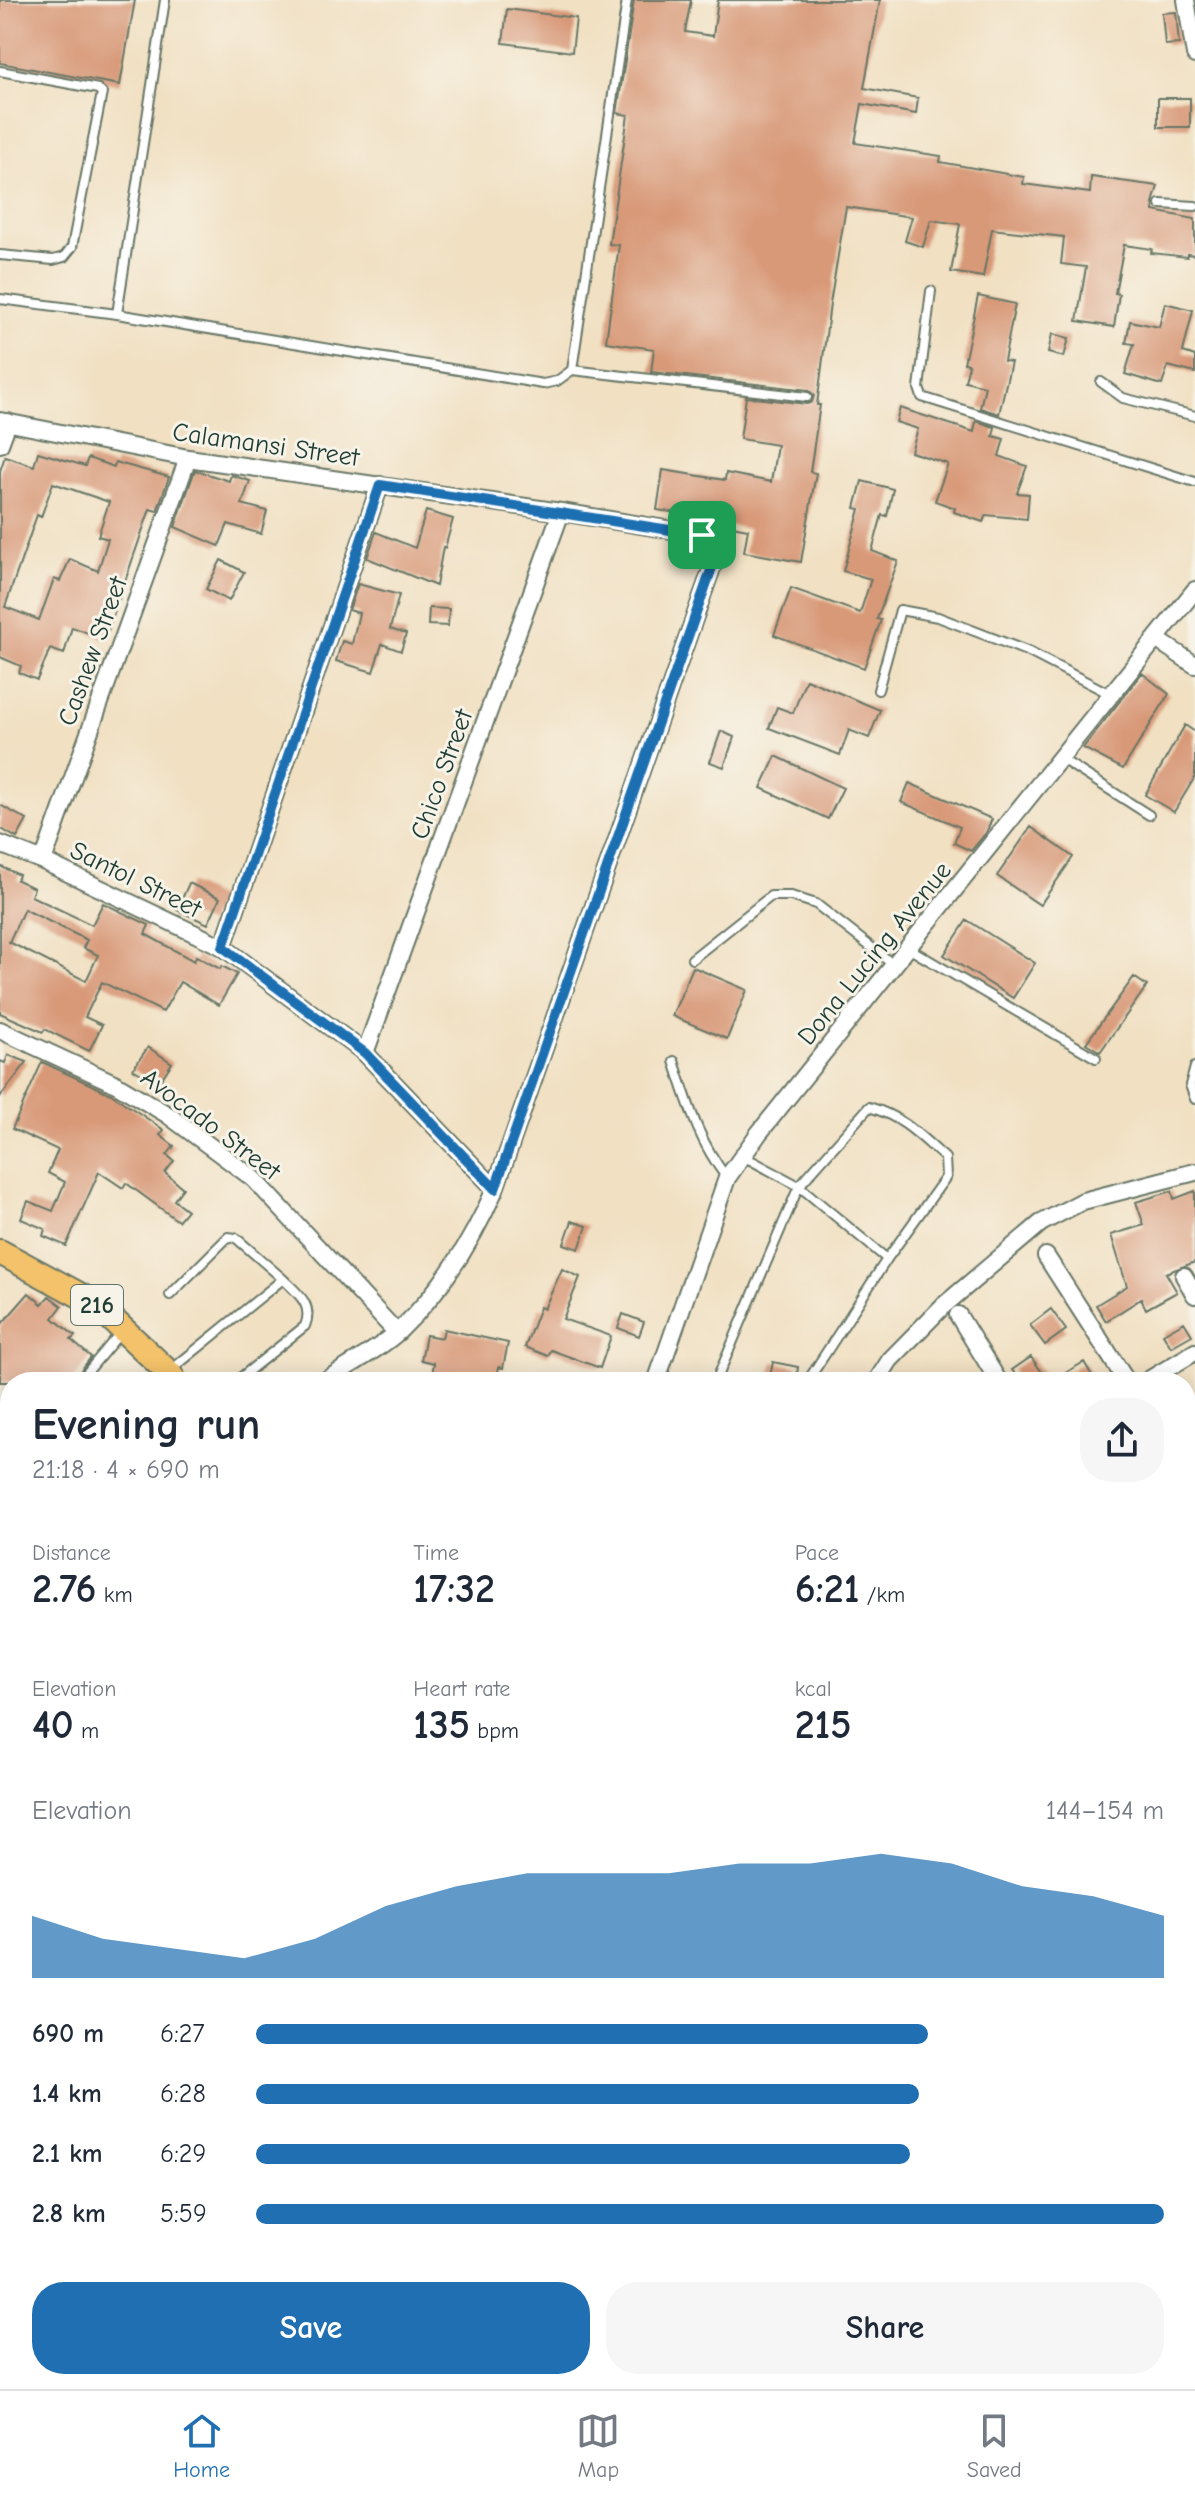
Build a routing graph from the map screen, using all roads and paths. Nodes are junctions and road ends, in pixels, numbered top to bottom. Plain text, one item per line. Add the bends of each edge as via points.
1 (165, 0) edge
2 (627, 0) edge
3 (1186, 0) edge
4 (1195, 55) edge
5 (0, 71) edge
6 (1160, 204) dead end
7 (1195, 206) edge
8 (0, 255) edge
9 (931, 291) dead end
10 (0, 299) edge
11 (117, 314) junction
12 (572, 370) junction
13 (1101, 382) dead end
14 (807, 397) dead end
15 (1195, 416) edge
16 (4, 421) edge
17 (0, 444) edge
18 (188, 458) junction
19 (1195, 482) edge
20 (380, 485) junction
21 (561, 512) junction
22 (1195, 590) edge
23 (1156, 639) junction
24 (1195, 665) edge
25 (878, 690) dead end
26 (1111, 694) junction
27 (1060, 758) junction
28 (1149, 815) dead end
29 (0, 844) edge
30 (43, 861) junction
31 (223, 947) junction
32 (910, 949) junction
33 (692, 959) dead end
34 (896, 966) junction
35 (0, 1030) edge
36 (365, 1053) junction
37 (1096, 1058) dead end
38 (674, 1061) dead end
39 (1195, 1067) edge
40 (1195, 1099) edge
41 (743, 1156) junction
42 (1195, 1172) edge
43 (727, 1178) junction
44 (799, 1186) junction
45 (495, 1189) junction
46 (0, 1252) edge
47 (1046, 1256) dead end
48 (887, 1259) junction
49 (1184, 1276) dead end
50 (283, 1279) junction
51 (170, 1295) dead end
52 (1195, 1295) edge
53 (958, 1315) dead end
54 (123, 1329) junction
55 (397, 1333) junction
56 (1195, 1352) edge
57 (87, 1372) edge
58 (167, 1372) edge
59 (178, 1372) edge
60 (248, 1372) edge
61 (338, 1372) edge
62 (659, 1372) edge
63 (720, 1372) edge
64 (814, 1372) edge
65 (882, 1372) edge
66 (993, 1372) edge
67 (1121, 1372) edge
68 (1162, 1372) edge

1 - 11 lane
2 - 12 lane
3 - 4 street
5 - 8 lane via 102,93 72,247 53,260
6 - 7 lane
9 - 19 lane via 922,397
10 - 11 lane
11 - 12 lane via 543,384
12 - 14 lane
13 - 15 lane via 1123,398
16 - 17 street
16 - 18 street, Calamansi Street
18 - 20 street, Calamansi Street
18 - 30 street, Cashew Street
20 - 21 street, Calamansi Street
20 - 31 street
21 - 36 street, Chico Street
21 - 45 street, Calamansi Street via 702,535 715,543 715,559
22 - 23 street, Dona Lucing Avenue
23 - 24 street
23 - 26 street, Dona Lucing Avenue
25 - 26 lane via 900,610 938,617 1029,652
26 - 27 street, Dona Lucing Avenue
27 - 28 lane
27 - 32 street, Dona Lucing Avenue
29 - 30 street, Santol Street
30 - 31 street, Santol Street
31 - 36 street, Santol Street
32 - 34 street, Dona Lucing Avenue
32 - 37 lane
33 - 34 lane via 771,896 791,896 816,904
34 - 41 street, Dona Lucing Avenue
35 - 55 street, Avocado Street via 116,1084 254,1179
36 - 45 street, Santol Street
38 - 43 lane via 697,1130
39 - 40 lane via 1190,1085
41 - 43 street, Dona Lucing Avenue
41 - 44 lane
42 - 65 street via 1083,1201 1041,1223 943,1306
43 - 62 street, Dona Lucing Avenue
44 - 48 lane
44 - 48 lane via 869,1107 903,1120 945,1158 946,1177
44 - 63 lane
45 - 55 street via 479,1225 436,1292
46 - 54 main road, 216 via 96,1304
47 - 67 street
48 - 64 lane
49 - 52 street
50 - 51 lane via 236,1238 228,1237
50 - 59 lane
50 - 60 lane via 304,1299 305,1326
53 - 66 street
54 - 57 lane
54 - 58 main road, 216
55 - 61 street
56 - 68 street

